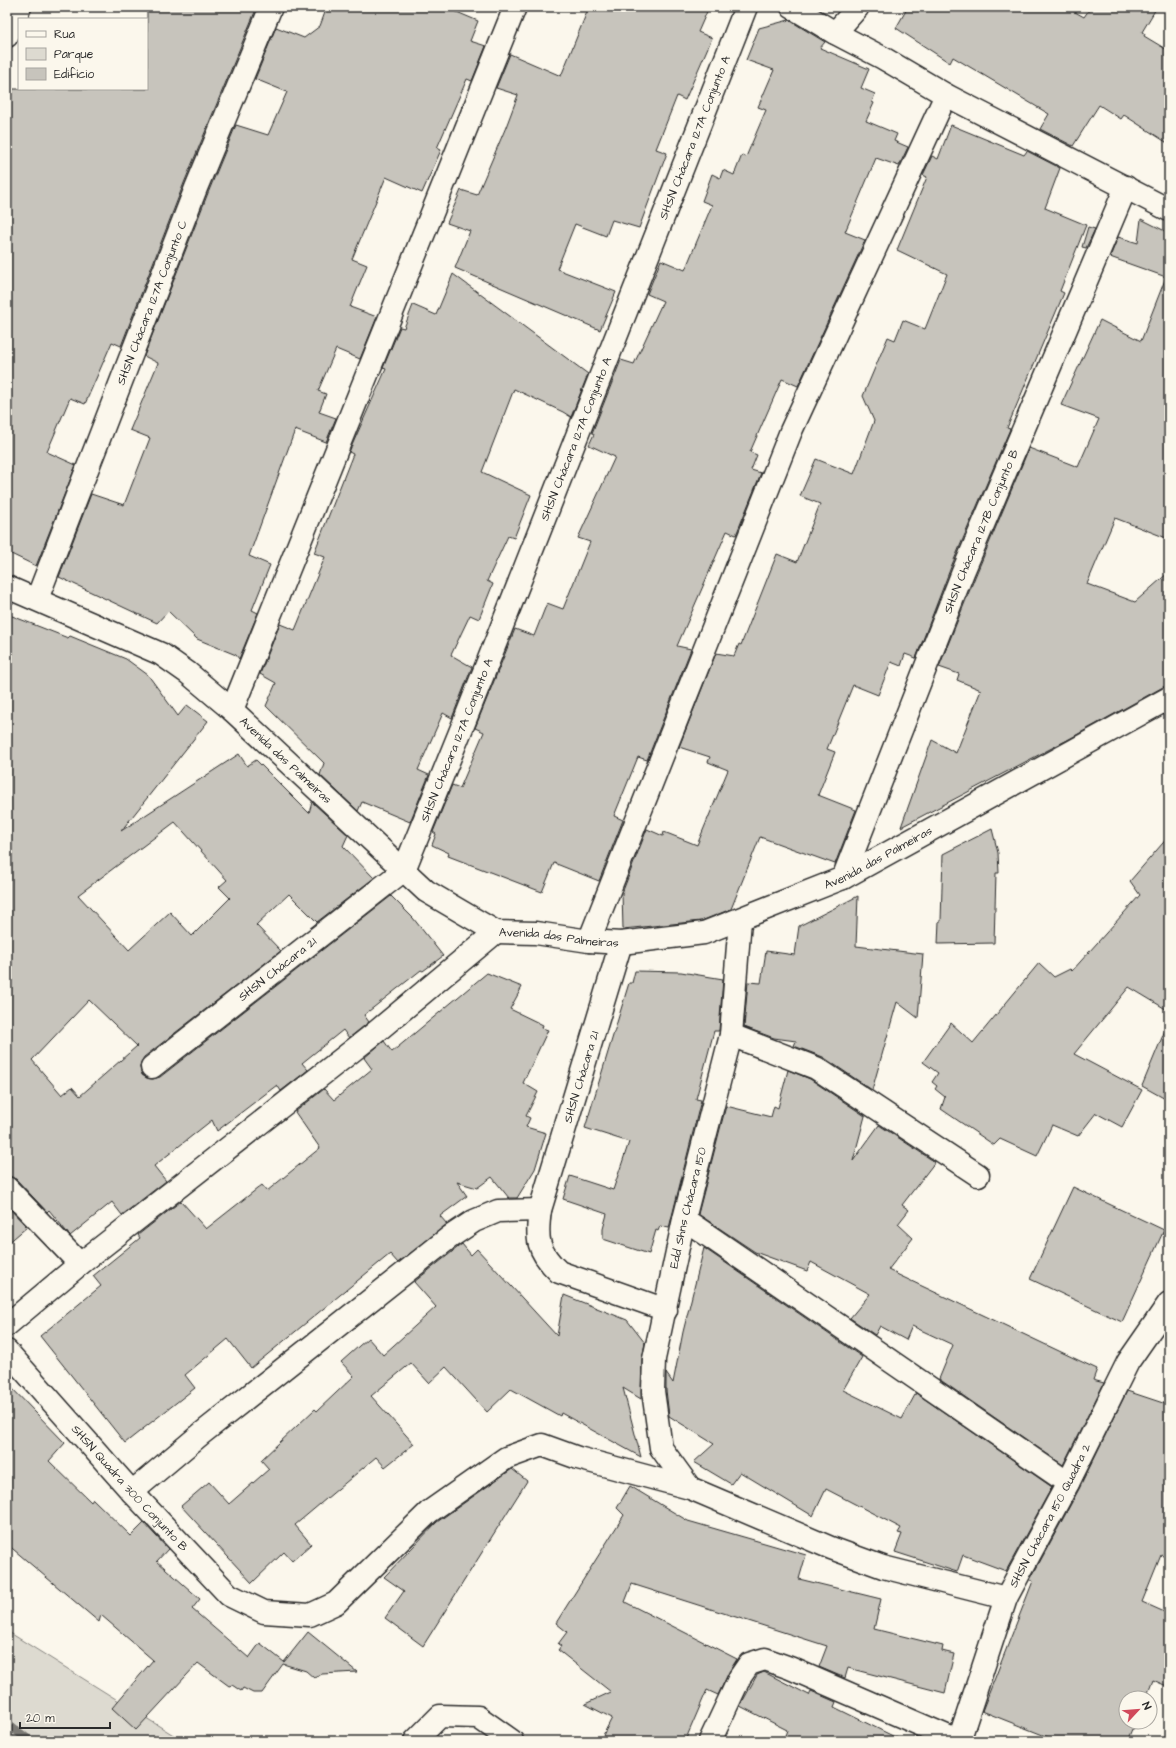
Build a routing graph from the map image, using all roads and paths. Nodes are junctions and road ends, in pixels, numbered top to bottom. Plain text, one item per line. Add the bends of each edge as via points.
1 (20, 7) edge
2 (271, 7) edge
3 (515, 7) edge
4 (746, 7) edge
5 (792, 7) edge
6 (858, 7) edge
7 (835, 33) junction
8 (7, 36) edge
9 (946, 95) junction
10 (1126, 187) junction
11 (1169, 210) edge
12 (7, 587) edge
13 (37, 599) junction
14 (1169, 698) edge
15 (232, 710) junction
16 (404, 870) junction
17 (843, 878) junction
18 (740, 920) junction
19 (496, 932) junction
20 (589, 941) junction
21 (621, 943) junction
22 (731, 1035) junction
23 (152, 1068) dead end
24 (978, 1175) dead end
25 (7, 1188) edge
26 (540, 1210) junction
27 (684, 1219) junction
28 (80, 1264) junction
29 (1169, 1304) edge
30 (666, 1310) junction
31 (7, 1325) edge
32 (7, 1351) edge
33 (1068, 1483) junction
34 (690, 1488) junction
35 (132, 1492) junction
36 (1006, 1598) junction
37 (415, 1741) edge
38 (512, 1741) edge
39 (710, 1741) edge
40 (959, 1741) edge

1 - 8 street
2 - 13 street, SHSN Chácara 127A Conjunto C via 196,188
3 - 15 street
4 - 16 street, SHSN Chácara 127A Conjunto A
5 - 7 street
6 - 7 street
7 - 9 street
9 - 10 street
9 - 20 street via 791,431
10 - 11 street
10 - 17 street, SHSN Chácara 127B Conjunto B via 963,572
12 - 13 street, Avenida das Palmeiras
13 - 15 street, Avenida das Palmeiras via 161,654
14 - 17 street, Avenida das Palmeiras
15 - 16 street, Avenida das Palmeiras
16 - 19 street, Avenida das Palmeiras via 426,891
16 - 23 street, SHSN Chácara 21
17 - 18 street, Avenida das Palmeiras
18 - 21 street, Avenida das Palmeiras via 704,933
18 - 22 street, Edd Shns Chácara 150
19 - 20 street, Avenida das Palmeiras via 536,933
19 - 28 street via 370,1037
20 - 21 street, Avenida das Palmeiras
21 - 26 street, SHSN Chácara 21
22 - 24 street via 816,1068
22 - 27 street, Edd Shns Chácara 150
25 - 28 street
26 - 30 street, SHSN Chácara 21 via 537,1234 540,1247 550,1264 559,1272
26 - 35 street via 498,1211 474,1221 450,1237 201,1434
27 - 30 street, Edd Shns Chácara 150
27 - 33 street
28 - 31 street
29 - 33 street, SHSN Chácara 150 Quadra 2 via 1128,1362
30 - 34 street, Edd Shns Chácara 150 via 654,1359 653,1391 661,1448
32 - 35 street, SHSN Quadra 300 Conjunto B
33 - 36 street, SHSN Chácara 150 Quadra 2
34 - 35 street, SHSN Quadra 300 Conjunto B via 578,1458 542,1445 506,1458 429,1512 336,1602 310,1614 264,1612 229,1595
34 - 36 street via 831,1548 883,1567
36 - 40 street, SHSN Chácara 150 Quadra 2
37 - 38 street via 440,1716 478,1717
39 - 40 street via 749,1664 765,1659

